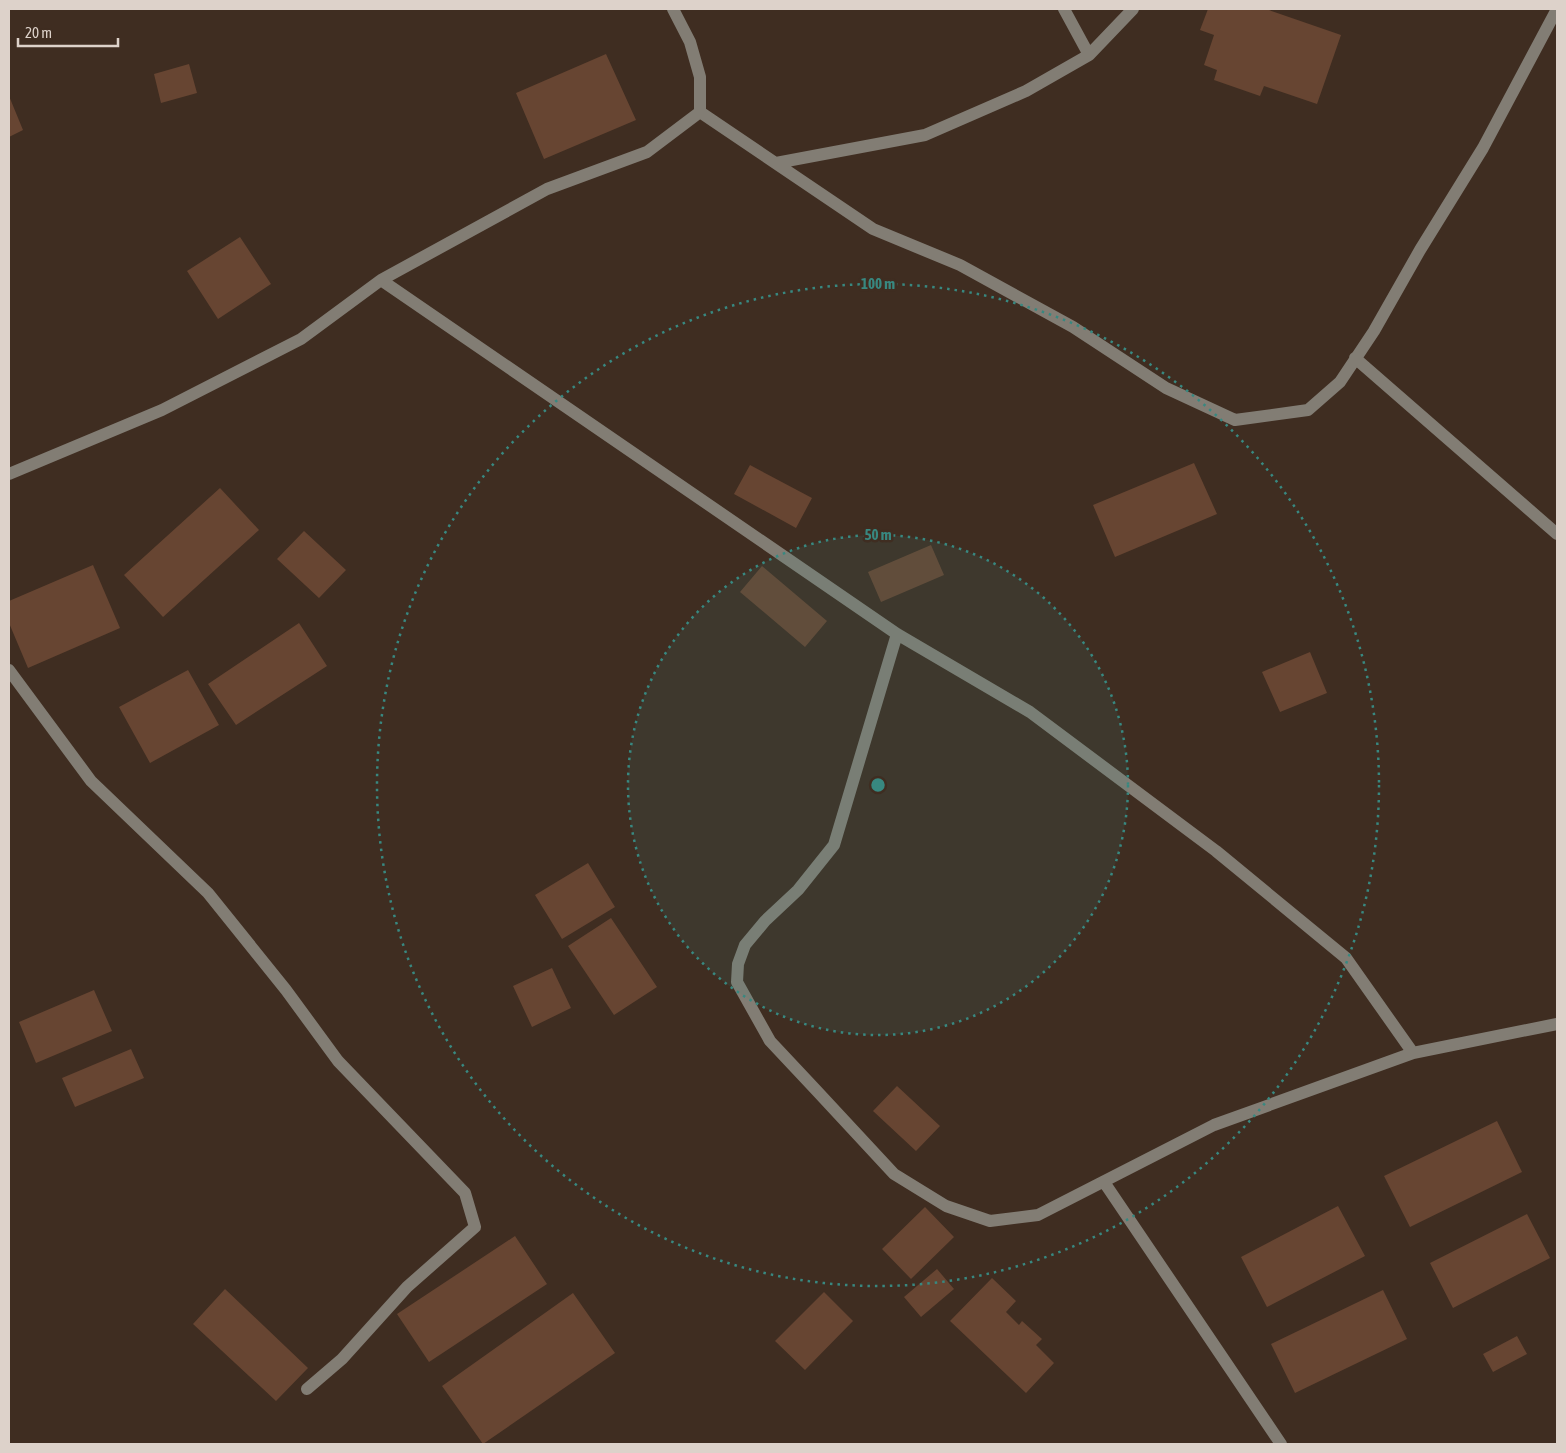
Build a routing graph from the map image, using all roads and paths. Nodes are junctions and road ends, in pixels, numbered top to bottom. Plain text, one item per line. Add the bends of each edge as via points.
1 (673, 9) edge
2 (1064, 9) edge
3 (1133, 9) edge
4 (1557, 9) edge
5 (1089, 55) junction
6 (700, 112) junction
7 (776, 163) junction
8 (381, 280) junction
9 (1355, 358) junction
10 (9, 474) edge
11 (1557, 534) edge
12 (897, 634) junction
13 (9, 670) edge
14 (1557, 1024) edge
15 (1413, 1054) junction
16 (1104, 1182) junction
17 (307, 1389) dead end
18 (1281, 1444) edge

1 - 6 street via 690,42 700,77
2 - 5 street
3 - 5 street
4 - 9 street via 1483,148
5 - 7 street via 1026,92 925,135
6 - 7 street
6 - 8 street via 647,152 547,189
7 - 9 street via 873,229 960,265 1073,327 1166,388 1235,420 1308,410 1340,382
8 - 10 street via 301,339 162,410
8 - 12 street
9 - 11 street
12 - 15 street via 1030,712 1216,850 1346,958
12 - 16 street via 834,845 798,890 765,921 745,946 738,964 737,982 770,1041 894,1174 946,1206 990,1221 1038,1215
13 - 17 street via 91,781 208,893 286,990 338,1062 465,1193 476,1227 407,1287 342,1359
14 - 15 street
15 - 16 street via 1214,1125
16 - 18 street

